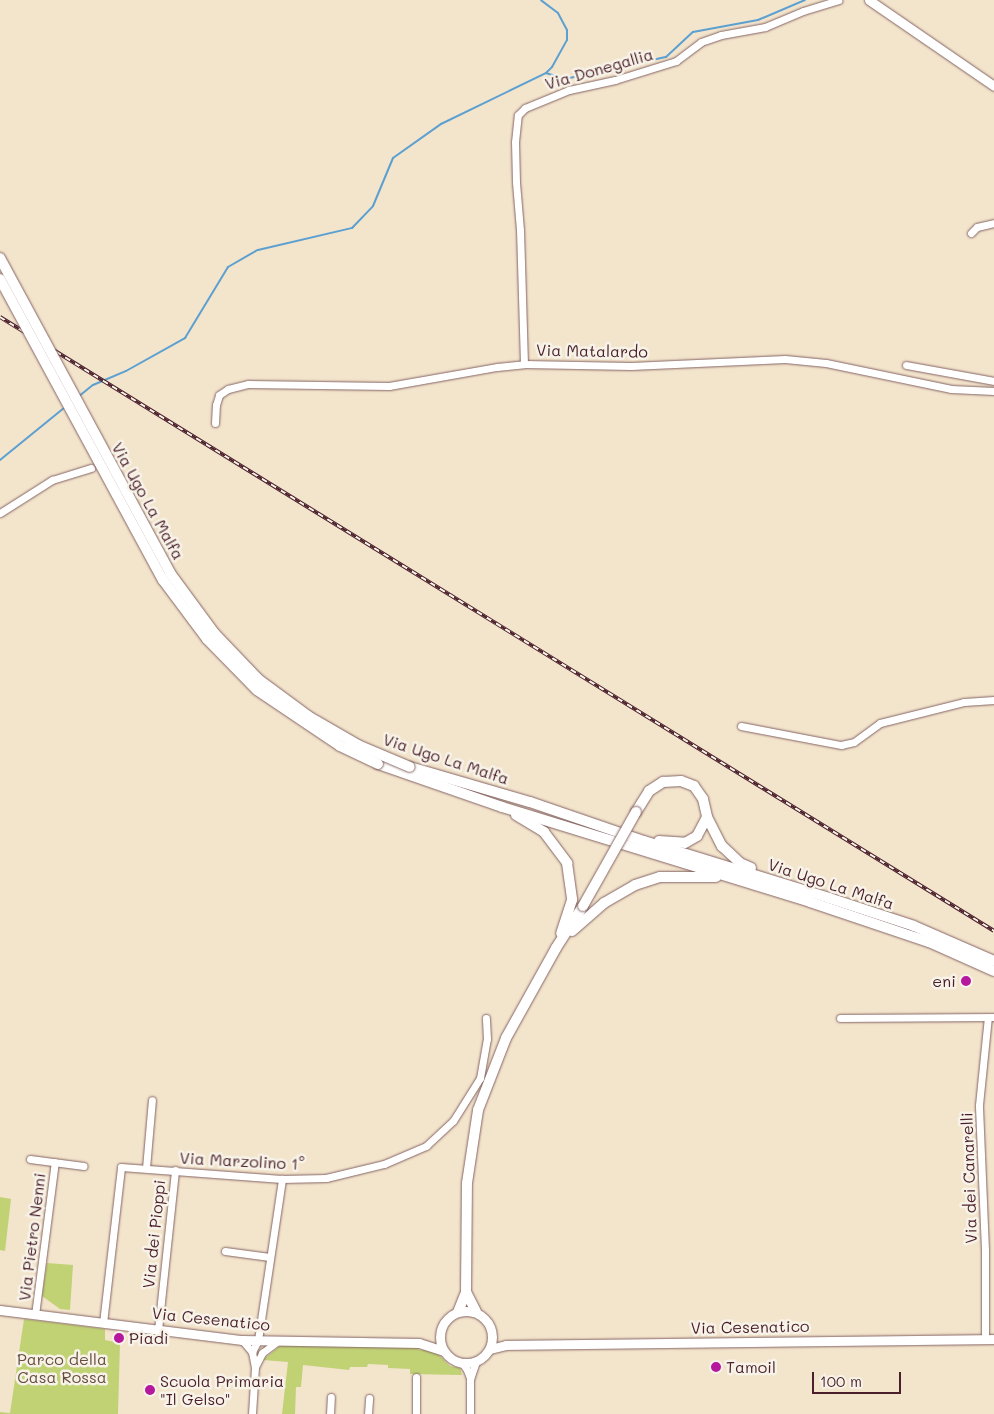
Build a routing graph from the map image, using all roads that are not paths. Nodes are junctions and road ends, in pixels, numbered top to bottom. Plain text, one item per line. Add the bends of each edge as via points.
1 (838, 0) edge
2 (869, 0) edge
3 (994, 86) edge
4 (994, 223) edge
5 (974, 230) dead end
6 (0, 258) edge
7 (0, 279) edge
8 (524, 364) junction
9 (906, 365) dead end
10 (994, 381) edge
11 (994, 391) edge
12 (215, 423) dead end
13 (91, 468) dead end
14 (0, 513) edge
15 (994, 700) edge
16 (742, 726) dead end
17 (502, 807) junction
18 (707, 817) junction
19 (644, 841) junction
20 (733, 878) junction
21 (829, 898) junction
22 (556, 948) junction
23 (994, 961) edge
24 (994, 971) edge
25 (991, 1017) edge
26 (486, 1018) dead end
27 (840, 1018) dead end
28 (152, 1100) dead end
29 (30, 1159) dead end
30 (55, 1162) junction
31 (84, 1166) dead end
32 (146, 1168) junction
33 (175, 1170) junction
34 (282, 1179) junction
35 (225, 1250) dead end
36 (270, 1257) junction
37 (466, 1292) junction
38 (0, 1310) edge
39 (458, 1312) junction
40 (476, 1312) junction
41 (35, 1315) junction
42 (102, 1323) junction
43 (158, 1330) junction
44 (440, 1332) junction
45 (493, 1333) junction
46 (242, 1340) junction
47 (258, 1340) junction
48 (990, 1340) edge
49 (278, 1341) junction
50 (419, 1343) junction
51 (506, 1345) junction
52 (490, 1349) junction
53 (444, 1350) junction
54 (252, 1352) junction
55 (262, 1353) junction
56 (476, 1362) junction
57 (462, 1363) junction
58 (255, 1367) junction
59 (416, 1377) dead end
60 (470, 1379) junction
61 (331, 1396) dead end
62 (369, 1398) dead end
63 (252, 1414) edge
64 (330, 1414) edge
65 (368, 1414) edge
66 (416, 1414) edge
67 (470, 1414) edge

1 - 8 street, Via Donegallia via 765,27 701,42 676,61 569,90 526,108 518,115 515,142
2 - 3 main road
4 - 5 street
6 - 19 highway, Via Ugo La Malfa, bridge via 170,573 215,634 258,679 308,716 358,745 410,767 530,802
7 - 17 highway, Via Ugo La Malfa, bridge via 163,580 206,639 257,690 340,746 378,764
8 - 11 street, Via Matalardo via 631,366 785,359 826,363 951,389
8 - 12 street, Via Matalardo via 389,386 248,384 228,388 219,395
9 - 10 street
13 - 14 street via 52,480
15 - 16 street via 964,702 880,723 854,742 841,745
17 - 20 highway, Via Ugo La Malfa
17 - 22 highway via 544,832 567,862 572,900
18 - 19 highway via 697,836 685,843
18 - 21 highway via 722,846 740,863 814,888
18 - 22 highway, bridge via 703,798 694,786 681,781 663,782 649,791
19 - 21 highway, Via Ugo La Malfa
20 - 22 highway via 660,877 634,884 604,902
20 - 24 highway, Via Ugo La Malfa via 929,942
21 - 23 highway, Via Ugo La Malfa via 914,926
22 - 37 highway via 506,1038 478,1110 467,1183
25 - 27 street, Via dei Canarelli
25 - 48 street, Via dei Canarelli via 979,1105
26 - 34 street, Via Marzolino 1° via 486,1053 480,1078 453,1121 426,1146 384,1164 326,1178
28 - 32 street
29 - 30 street
30 - 31 street
30 - 41 street, Via Pietro Nenni
32 - 33 street, Via Marzolino 1°
32 - 42 street, Via Marzolino 1° via 120,1167
33 - 34 street, Via Marzolino 1°
33 - 43 street, Via dei Pioppi
34 - 36 street
35 - 36 street
36 - 47 street
37 - 39 highway
37 - 40 highway
38 - 41 main road, Via Cesenatico
39 - 40 main road
39 - 44 main road
40 - 45 main road via 490,1324
41 - 42 main road, Via Cesenatico
42 - 43 main road, Via Cesenatico
43 - 46 main road, Via Cesenatico
44 - 50 main road, Via Cesenatico
44 - 53 main road
45 - 51 main road
45 - 52 main road
46 - 47 main road, Via Cesenatico
46 - 54 street
47 - 49 main road, Via Cesenatico
47 - 54 street
47 - 55 street
48 - 51 main road, Via Cesenatico
49 - 50 main road, Via Cesenatico
49 - 55 street
50 - 53 main road, Via Cesenatico
51 - 52 main road, Via Cesenatico
52 - 56 main road
53 - 57 main road
54 - 58 street
55 - 58 street
56 - 57 main road
56 - 60 street
57 - 60 street
58 - 63 street
59 - 66 street
60 - 67 street
61 - 64 street
62 - 65 street

